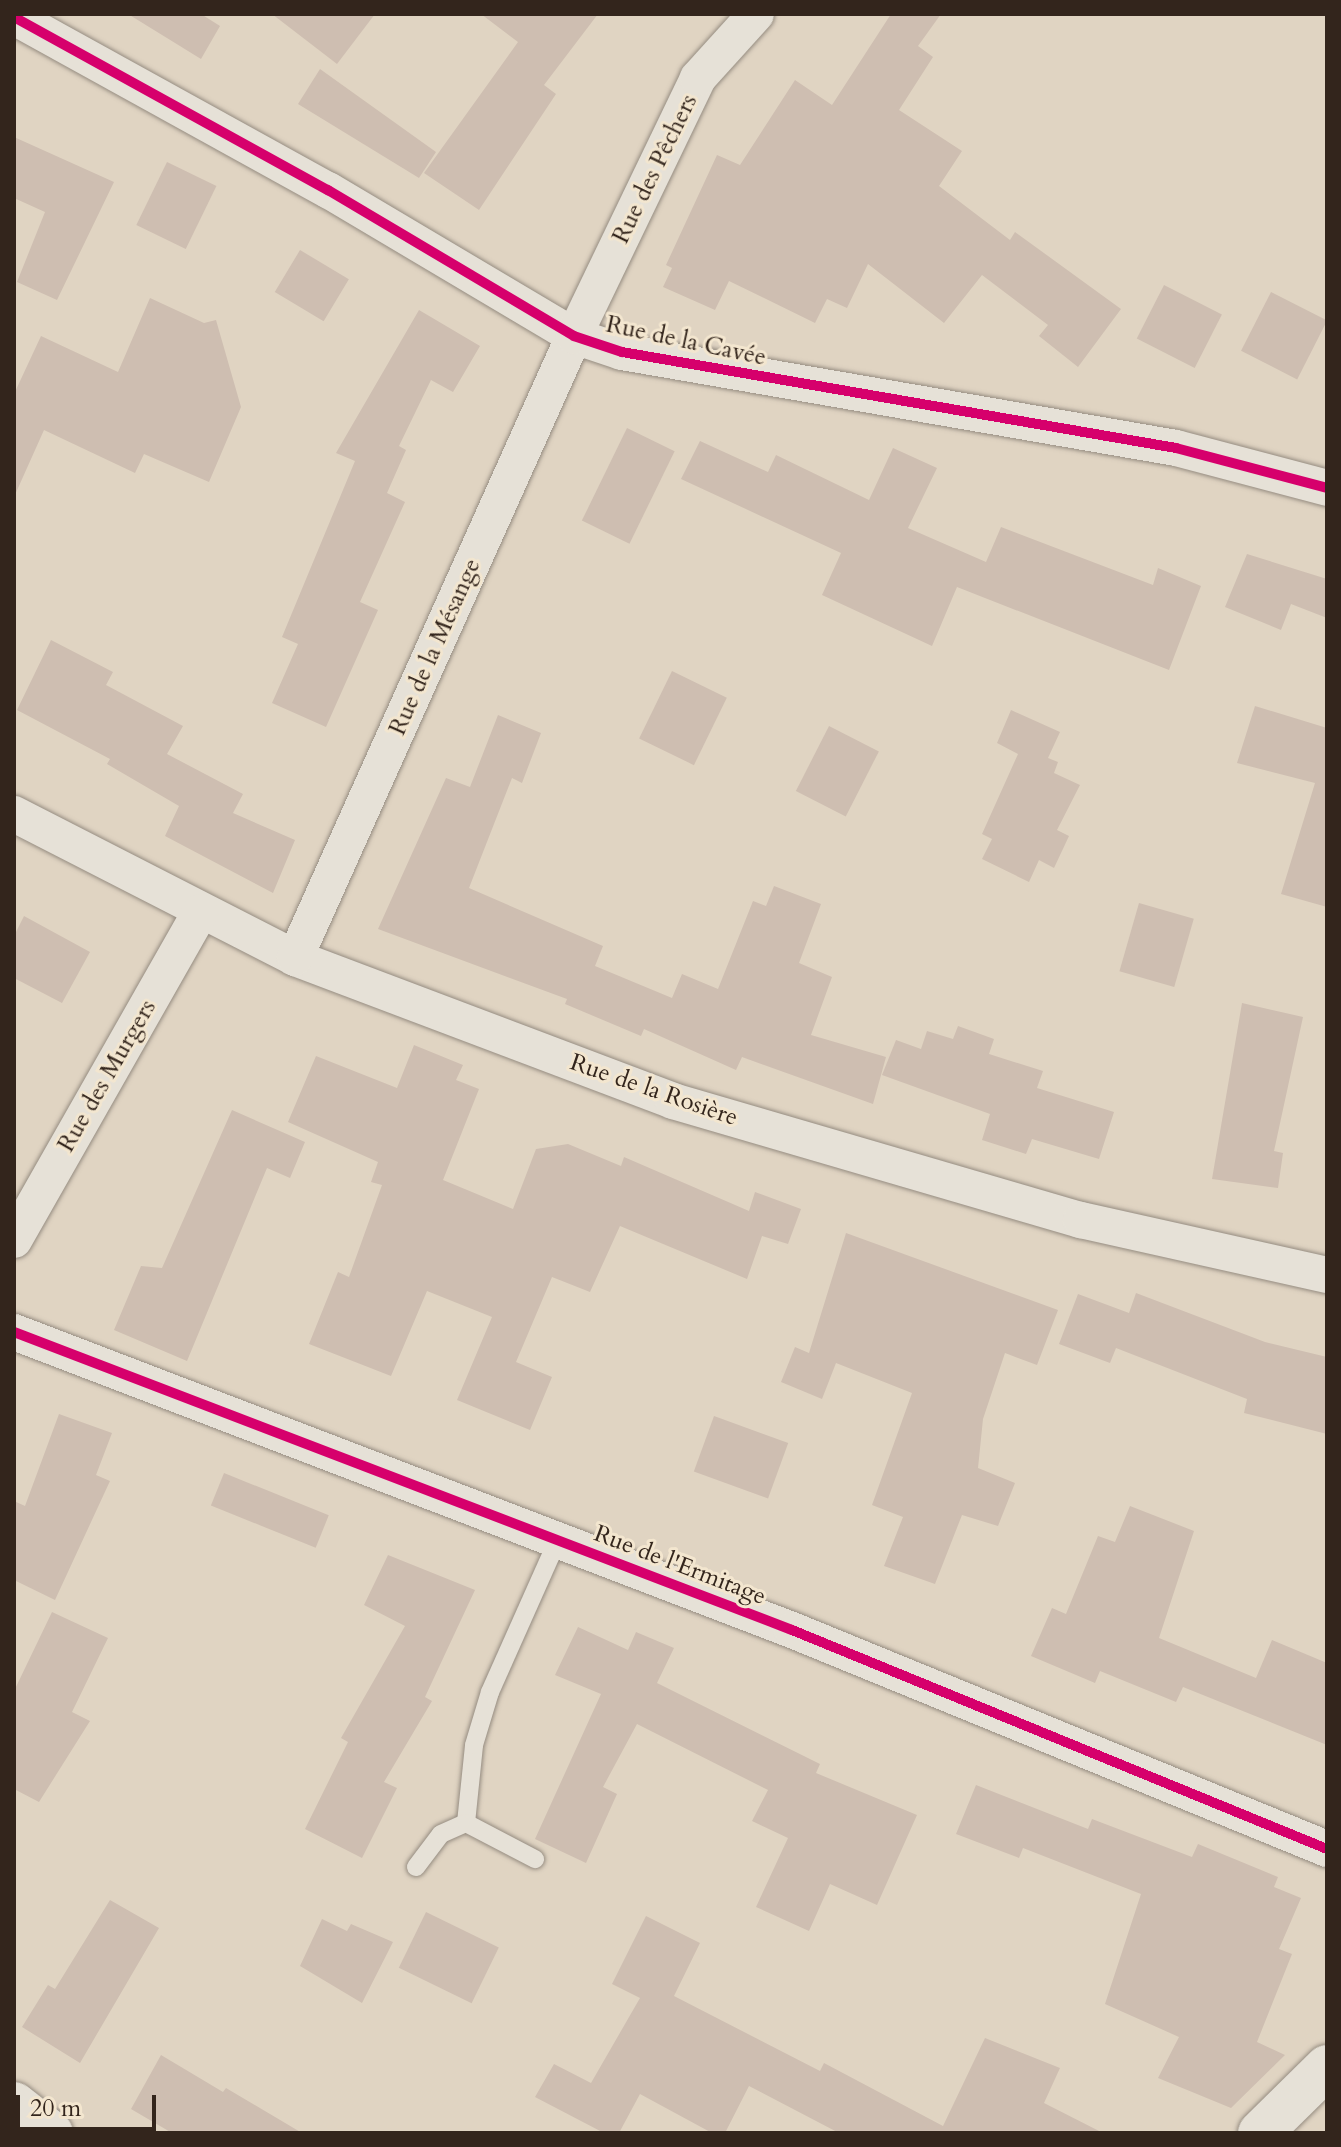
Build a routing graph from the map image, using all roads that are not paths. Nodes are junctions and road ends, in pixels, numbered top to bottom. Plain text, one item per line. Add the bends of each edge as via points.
1 (756, 14) edge
2 (14, 17) edge
3 (574, 336) junction
4 (1327, 488) edge
5 (14, 814) edge
6 (200, 912) junction
7 (295, 958) junction
8 (14, 1240) edge
9 (1327, 1275) edge
10 (14, 1332) edge
11 (558, 1539) junction
12 (466, 1823) junction
13 (1327, 1849) edge
14 (535, 1859) dead end
15 (416, 1867) dead end
16 (1327, 2067) edge
17 (14, 2104) edge
18 (51, 2133) edge
19 (1260, 2133) edge

1 - 3 street, Rue des Pêchers via 698,78
2 - 3 street, Rue de la Cavée via 328,190
3 - 4 street, Rue de la Cavée via 653,358 1176,448
3 - 7 street, Rue de la Mésange
5 - 6 street, Rue de la Rosière
6 - 7 street, Rue de la Rosière
6 - 8 street, Rue des Murgers
7 - 9 street, Rue de la Rosière via 673,1101 1081,1220
10 - 11 street, Rue de l'Ermitage
11 - 12 lane via 490,1692 474,1745
11 - 13 street, Rue de l'Ermitage
12 - 14 lane
12 - 15 lane via 441,1834
16 - 19 street
17 - 18 street

